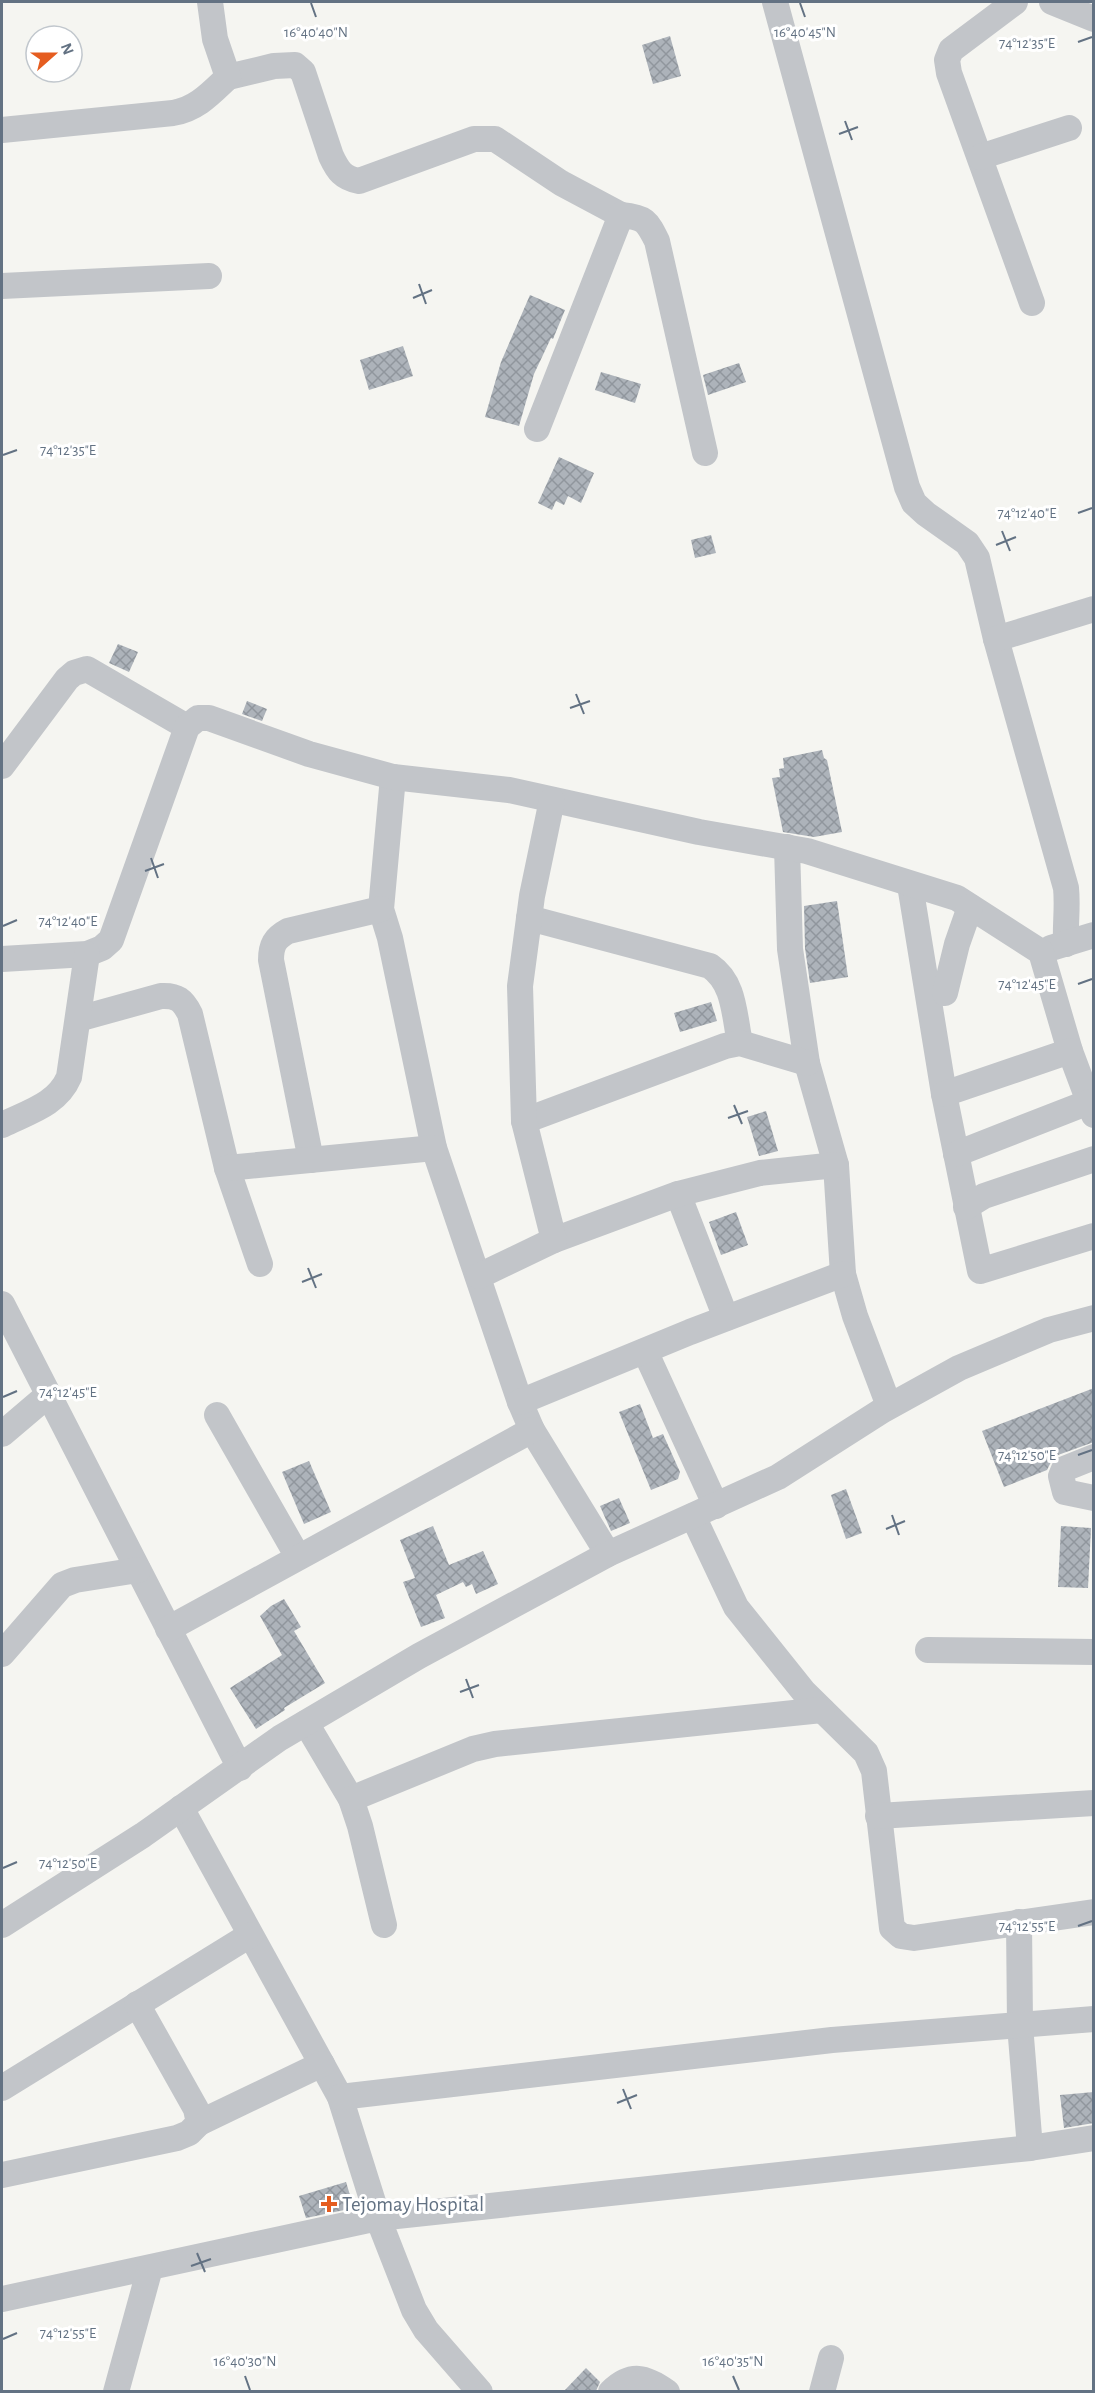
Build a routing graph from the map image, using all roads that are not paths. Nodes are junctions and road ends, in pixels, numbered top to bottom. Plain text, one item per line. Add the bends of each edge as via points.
1 (210, 2) edge
2 (775, 2) edge
3 (1015, 2) edge
4 (1052, 2) edge
5 (1094, 19) edge
6 (228, 78) junction
7 (1069, 128) dead end
8 (2, 130) edge
9 (980, 157) junction
10 (621, 215) junction
11 (209, 276) dead end
12 (2, 286) edge
13 (1032, 303) dead end
14 (537, 429) dead end
15 (705, 453) dead end
16 (1094, 609) edge
17 (996, 639) junction
18 (187, 727) junction
19 (2, 765) edge
20 (393, 777) junction
21 (552, 800) junction
22 (788, 847) junction
23 (910, 885) junction
24 (970, 907) junction
25 (381, 909) junction
26 (529, 918) junction
27 (1094, 935) edge
28 (1066, 944) junction
29 (1041, 952) junction
30 (87, 954) junction
31 (2, 959) edge
32 (945, 993) dead end
33 (78, 1019) junction
34 (740, 1043) junction
35 (1070, 1051) junction
36 (807, 1063) junction
37 (944, 1094) junction
38 (1091, 1109) edge
39 (524, 1121) junction
40 (2, 1125) edge
41 (434, 1148) junction
42 (1094, 1159) edge
43 (311, 1160) junction
44 (836, 1165) junction
45 (959, 1166) junction
46 (227, 1168) junction
47 (678, 1194) junction
48 (975, 1202) junction
49 (1094, 1236) edge
50 (554, 1240) junction
51 (260, 1264) dead end
52 (843, 1274) junction
53 (479, 1276) junction
54 (2, 1304) edge
55 (726, 1318) junction
56 (1094, 1318) edge
57 (645, 1352) junction
58 (48, 1395) junction
59 (520, 1402) junction
60 (889, 1406) junction
61 (217, 1415) dead end
62 (532, 1430) junction
63 (2, 1434) edge
64 (1094, 1457) edge
65 (1094, 1498) edge
66 (716, 1506) junction
67 (693, 1516) junction
68 (608, 1554) junction
69 (298, 1557) junction
70 (138, 1570) junction
71 (168, 1629) junction
72 (928, 1650) dead end
73 (1094, 1652) edge
74 (2, 1654) edge
75 (822, 1710) junction
76 (306, 1723) junction
77 (240, 1768) junction
78 (351, 1799) junction
79 (1094, 1803) edge
80 (180, 1808) junction
81 (878, 1816) junction
82 (1094, 1912) edge
83 (1019, 1922) junction
84 (2, 1925) edge
85 (384, 1925) dead end
86 (250, 1935) junction
87 (137, 2004) junction
88 (1094, 2019) edge
89 (1020, 2025) junction
90 (322, 2064) junction
91 (2, 2088) edge
92 (340, 2097) junction
93 (199, 2122) junction
94 (1094, 2138) edge
95 (1030, 2148) junction
96 (2, 2175) edge
97 (378, 2218) junction
98 (150, 2268) junction
99 (2, 2299) edge
100 (831, 2358) dead end
101 (116, 2391) edge
102 (480, 2391) edge
103 (611, 2391) edge
104 (667, 2391) edge
105 (822, 2391) edge

1 - 6 street via 215,39
2 - 17 street via 907,487 914,503 967,543 977,558
3 - 9 street via 951,51 947,60
4 - 5 street
6 - 8 street via 188,111
6 - 10 street via 274,66 295,65 303,72 336,169 346,179 359,181 474,140 495,139 561,183
7 - 9 street
9 - 13 street
10 - 14 street
10 - 15 street via 638,216 648,224 657,242
11 - 12 street
16 - 17 street
17 - 28 street via 1066,888
18 - 19 street via 87,669 68,679
18 - 20 street via 198,718 209,718 309,754
18 - 30 street via 111,940
20 - 21 street via 509,790
20 - 25 street
21 - 22 street
21 - 26 street
22 - 23 street via 876,871
22 - 36 street via 790,949
23 - 24 street via 957,898
23 - 37 street
24 - 29 street
24 - 32 street
25 - 41 street
25 - 43 street via 288,931 277,937 271,947
26 - 34 street via 710,966 728,984
26 - 39 street via 520,986
27 - 28 street
28 - 29 street
29 - 35 street
30 - 31 street
30 - 33 street
33 - 40 street via 64,1090
33 - 46 street via 161,996 174,995 184,1003 190,1014
34 - 36 street
34 - 39 street
35 - 37 street
35 - 38 street
36 - 44 street
37 - 45 street
38 - 45 street
39 - 50 street
41 - 43 street
41 - 53 street
42 - 48 street
43 - 46 street
44 - 47 street via 760,1173
44 - 52 street
45 - 48 street
46 - 51 street
47 - 50 street
47 - 55 street
48 - 49 street via 980,1271
50 - 53 street
52 - 55 street
52 - 60 street
53 - 59 street
54 - 58 street
55 - 57 street
56 - 60 street via 1056,1327 990,1354
57 - 59 street
57 - 66 street
58 - 63 street
58 - 70 street
59 - 62 street
60 - 66 street via 778,1477
61 - 69 street
62 - 68 street
62 - 69 street
64 - 65 street via 1064,1469 1061,1476 1065,1492
66 - 67 street
67 - 68 street
67 - 75 street via 736,1607
68 - 76 street via 418,1656
69 - 71 street
70 - 71 street
70 - 74 street via 75,1580 62,1586
71 - 77 street
72 - 73 street
75 - 78 street via 495,1743
75 - 81 street via 866,1754 874,1771
76 - 77 street
76 - 78 street
77 - 80 street
78 - 85 street
79 - 81 street
80 - 84 street
80 - 86 street
81 - 83 street via 892,1928 901,1936 914,1938
82 - 83 street
83 - 89 street
86 - 87 street
86 - 90 street
87 - 91 street
87 - 93 street via 196,2109
88 - 89 street
89 - 92 street via 832,2040
89 - 95 street
90 - 92 street
90 - 93 street
92 - 97 street
93 - 96 street via 189,2133 177,2138
94 - 95 street
95 - 97 street
97 - 98 street
97 - 102 street via 414,2310 426,2330
98 - 99 street
98 - 101 street
100 - 105 street
103 - 104 street via 632,2378 651,2381

